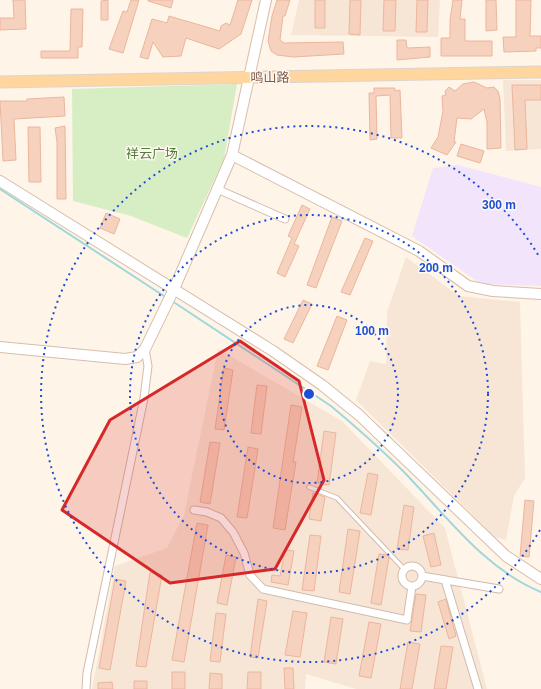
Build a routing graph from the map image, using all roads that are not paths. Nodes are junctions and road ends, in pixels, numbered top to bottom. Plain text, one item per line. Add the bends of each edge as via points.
1 (266, 0) edge
2 (541, 72) edge
3 (248, 77) junction
4 (0, 82) edge
5 (232, 155) junction
6 (0, 181) edge
7 (217, 189) junction
8 (285, 218) dead end
9 (541, 294) edge
10 (170, 296) junction
11 (0, 347) edge
12 (145, 349) junction
13 (309, 487) dead end
14 (194, 510) dead end
15 (404, 568) junction
16 (422, 576) junction
17 (541, 579) edge
18 (445, 580) junction
19 (412, 586) junction
20 (499, 589) dead end
21 (86, 689) edge
22 (478, 689) edge

1 - 3 street
2 - 3 main road, 鸣山路
3 - 4 main road, 鸣山路
3 - 5 street
5 - 7 street
5 - 9 street via 419,251 468,286 493,291
6 - 10 street
7 - 8 street
7 - 10 street
10 - 12 street
10 - 17 street via 273,351 322,385 359,415 506,556
11 - 12 street via 125,359 137,358
12 - 21 street via 148,366 144,398
13 - 15 lane via 337,498
14 - 19 street via 221,518 233,532 244,553 250,575 263,590 407,620
15 - 16 street via 416,566
15 - 19 street via 402,580
16 - 18 street
16 - 19 street via 419,583
18 - 20 street
18 - 22 street

